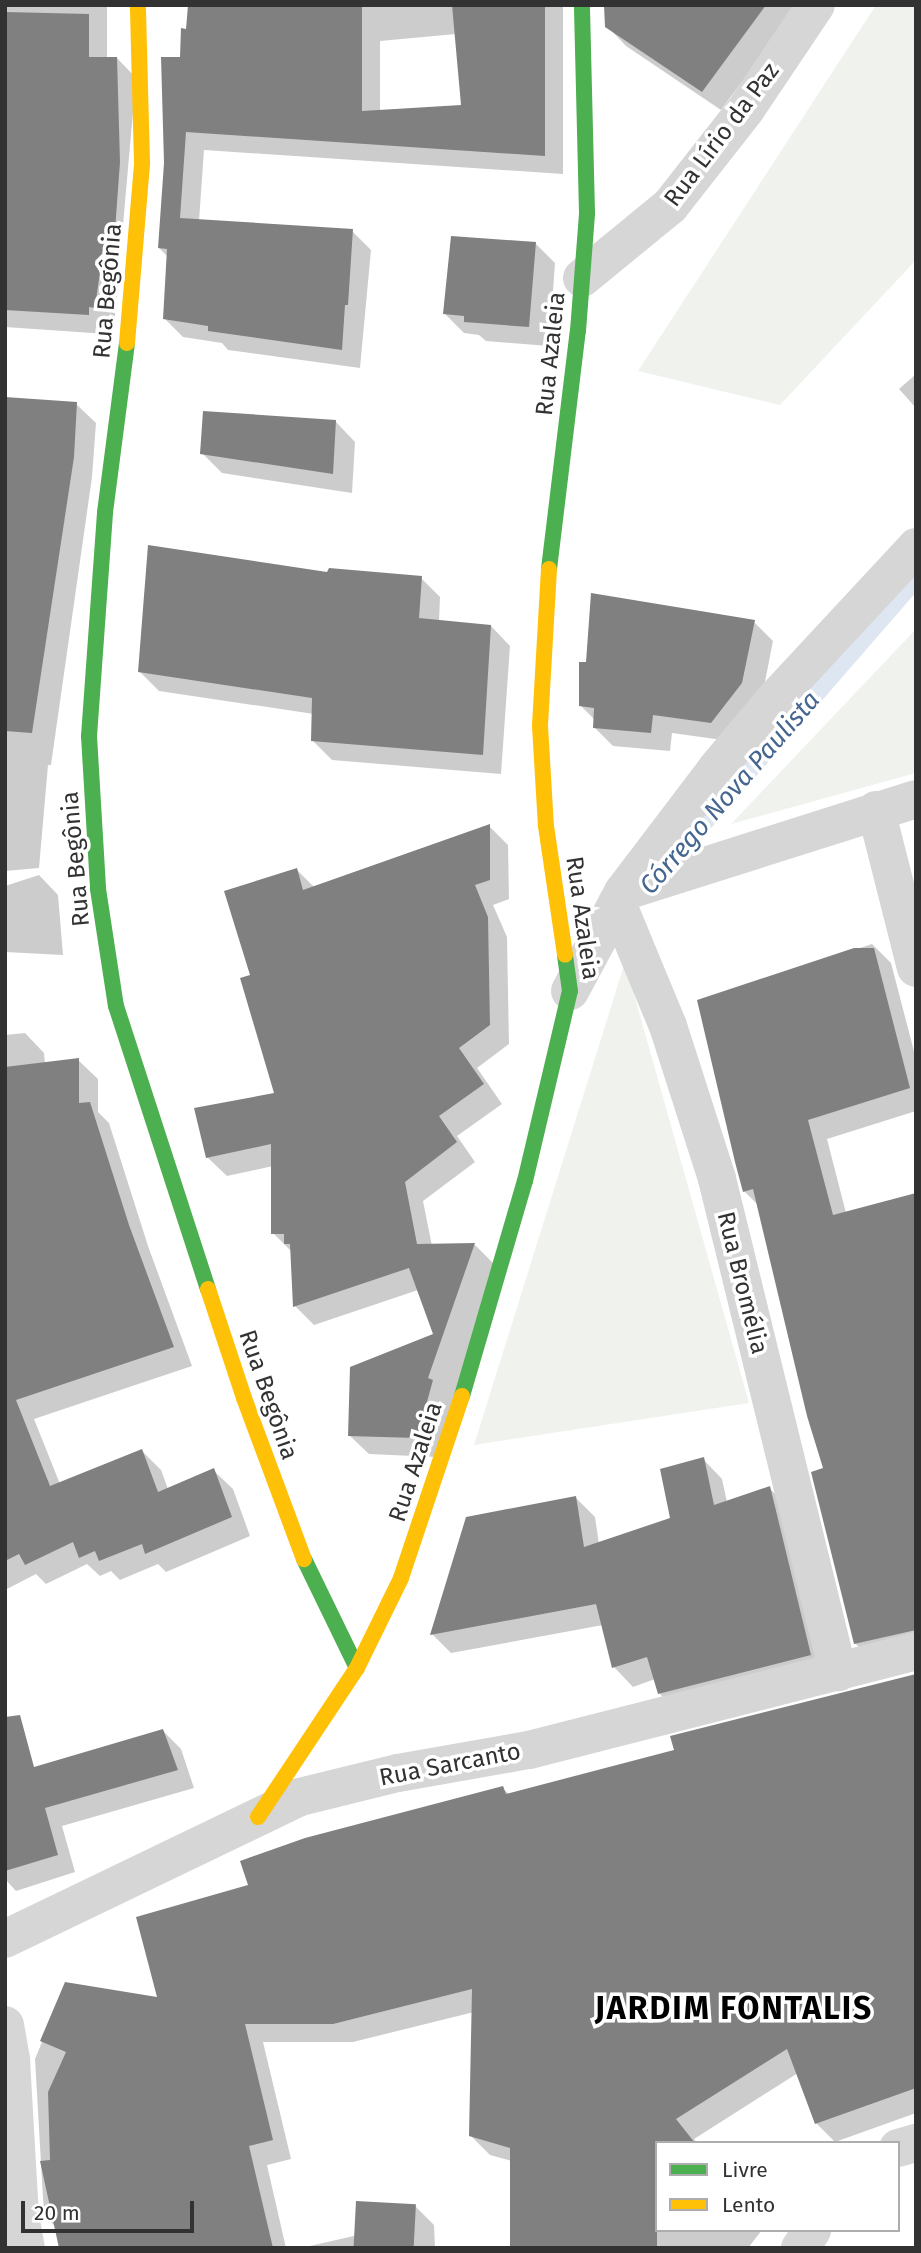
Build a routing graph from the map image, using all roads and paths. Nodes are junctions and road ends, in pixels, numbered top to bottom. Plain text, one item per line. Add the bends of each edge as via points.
1 (138, 5) edge
2 (582, 5) edge
3 (816, 5) edge
4 (582, 278) junction
5 (916, 547) edge
6 (916, 799) edge
7 (876, 810) junction
8 (620, 897) junction
9 (916, 968) edge
10 (570, 991) junction
11 (916, 1651) edge
12 (356, 1668) junction
13 (838, 1672) junction
14 (258, 1817) junction
15 (5, 1939) edge
16 (5, 2025) edge
17 (811, 2232) edge
18 (26, 2248) edge
19 (800, 2248) edge

1 - 12 street, Rua Begônia via 142,163 131,312 105,513 89,736 98,889 116,1006 239,1385 300,1551
2 - 4 street, Rua Azaleia via 587,200
3 - 4 street, Rua Lírio da Paz via 746,109 670,206
4 - 10 street, Rua Azaleia via 545,599 540,726 546,826
5 - 8 street via 758,719
6 - 7 street
7 - 8 street
7 - 9 street
8 - 10 street
8 - 13 street, Rua Bromélia via 717,1180
10 - 12 street, Rua Azaleia via 525,1181 445,1452 401,1578
11 - 13 street, Rua Sarcanto
12 - 14 street, Rua Azaleia
13 - 14 street, Rua Sarcanto via 529,1749 300,1797
14 - 15 street, Rua Sarcanto
16 - 18 street
17 - 19 street

